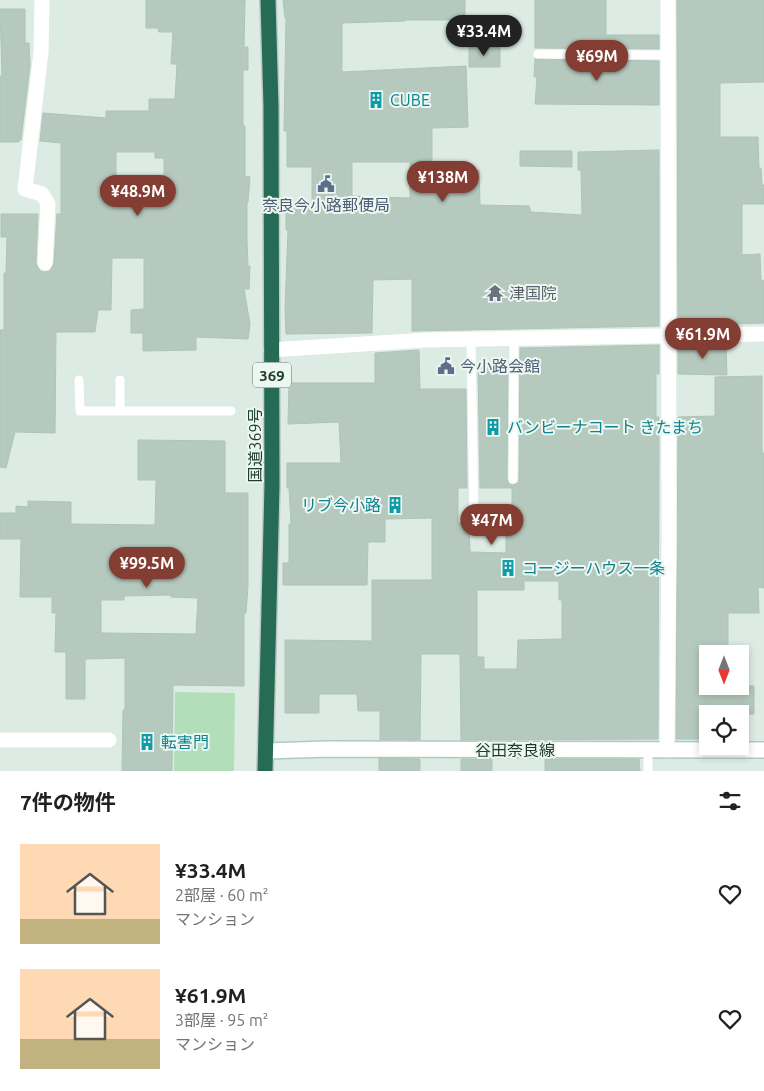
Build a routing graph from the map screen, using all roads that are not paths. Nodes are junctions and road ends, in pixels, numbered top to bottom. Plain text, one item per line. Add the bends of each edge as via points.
1 (42, 0) edge
2 (268, 0) edge
3 (668, 0) edge
4 (538, 54) dead end
5 (668, 55) junction
6 (45, 263) dead end
7 (764, 334) edge
8 (668, 336) junction
9 (514, 338) junction
10 (471, 340) junction
11 (272, 350) junction
12 (79, 380) dead end
13 (120, 380) dead end
14 (120, 411) junction
15 (231, 411) dead end
16 (513, 479) dead end
17 (474, 519) dead end
18 (0, 740) edge
19 (110, 740) dead end
20 (266, 750) junction
21 (648, 750) junction
22 (667, 750) junction
23 (764, 750) edge
24 (265, 771) edge
25 (648, 771) edge

1 - 6 street via 41,52 25,189 42,194 48,204
2 - 11 highway, 国道369号 / 369
3 - 5 street
4 - 5 lane
5 - 8 street
7 - 8 street
8 - 9 street
8 - 22 street
9 - 10 street
9 - 16 lane
10 - 11 street
10 - 17 lane
11 - 20 highway, 国道369号 / 369
12 - 14 lane via 80,411
13 - 14 lane
14 - 15 lane
18 - 19 street
20 - 21 street, 谷田奈良線
20 - 24 highway, 国道369号 / 369
21 - 22 street, 谷田奈良線
21 - 25 lane
22 - 23 street, 谷田奈良線

